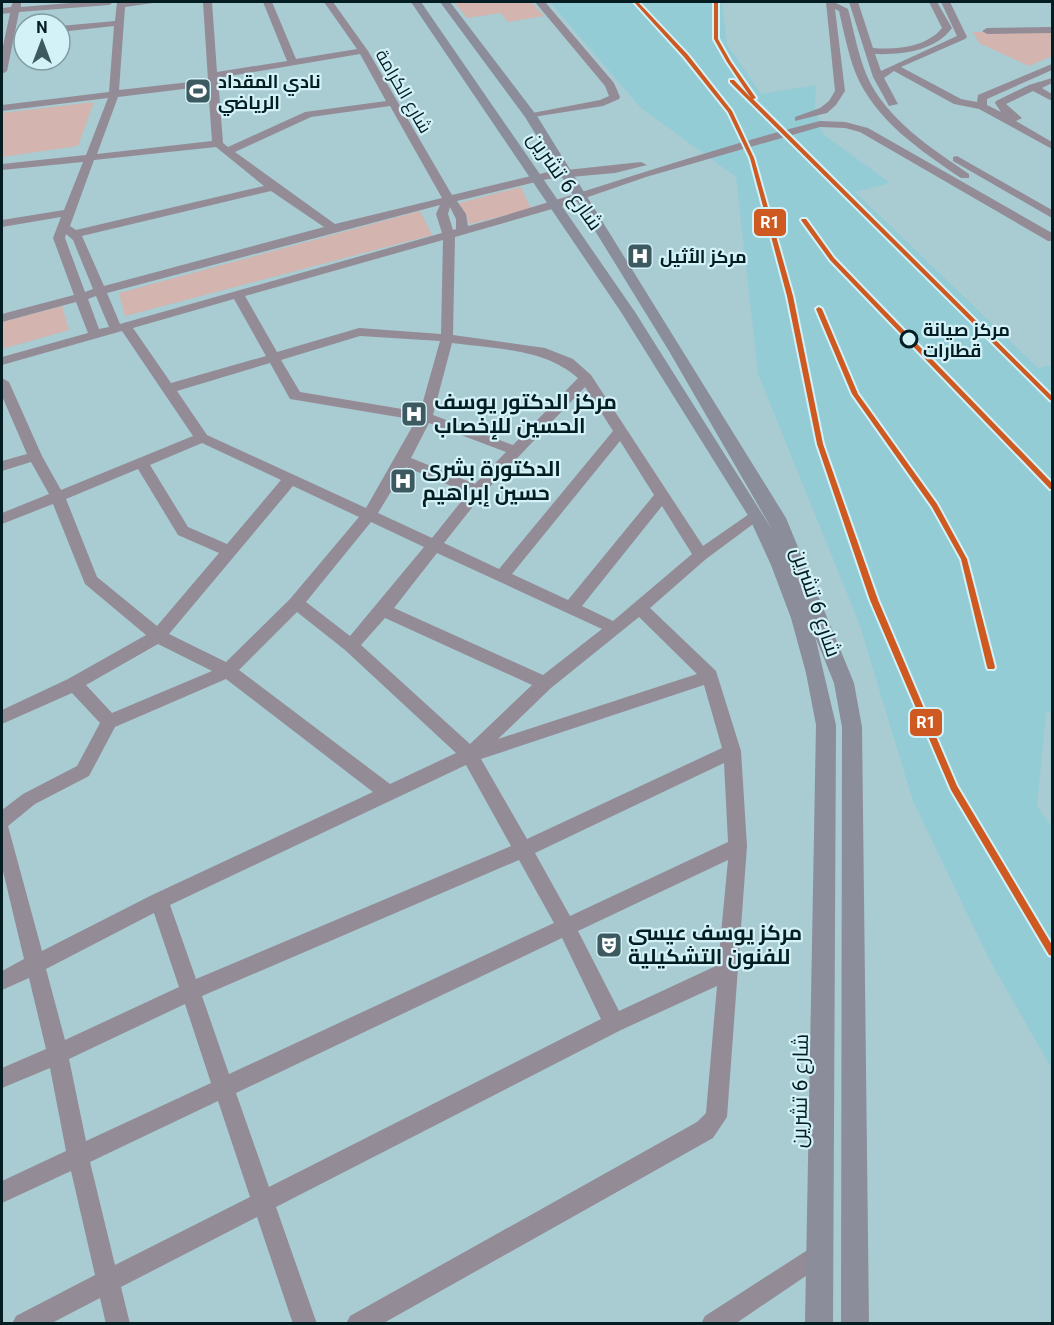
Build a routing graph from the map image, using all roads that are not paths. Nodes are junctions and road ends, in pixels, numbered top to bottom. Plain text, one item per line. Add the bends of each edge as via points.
1 (109, 2) edge
2 (155, 2) edge
3 (207, 2) edge
4 (267, 2) edge
5 (329, 2) edge
6 (416, 2) edge
7 (446, 2) edge
8 (540, 2) edge
9 (830, 2) edge
10 (853, 2) edge
11 (933, 2) edge
12 (946, 2) edge
13 (120, 3) edge
14 (16, 6) edge
15 (2, 11) edge
16 (119, 23) junction
17 (72, 29) edge
18 (1053, 30) edge
19 (987, 31) dead end
20 (7, 37) edge
21 (869, 50) junction
22 (363, 51) junction
23 (293, 63) junction
24 (893, 66) junction
25 (1053, 67) edge
26 (2, 71) edge
27 (878, 77) junction
28 (213, 79) junction
29 (1053, 79) edge
30 (1033, 87) junction
31 (114, 95) junction
32 (1053, 98) edge
33 (392, 103) junction
34 (982, 106) junction
35 (2, 108) edge
36 (531, 116) junction
37 (1052, 138) edge
38 (218, 144) junction
39 (228, 151) junction
40 (90, 156) junction
41 (664, 164) junction
42 (2, 167) edge
43 (567, 173) junction
44 (535, 178) junction
45 (273, 187) junction
46 (582, 197) junction
47 (448, 199) junction
48 (555, 206) junction
49 (67, 213) junction
50 (1053, 215) edge
51 (2, 223) edge
52 (1053, 225) edge
53 (333, 228) junction
54 (70, 231) junction
55 (455, 234) junction
56 (1053, 238) edge
57 (101, 293) junction
58 (238, 295) junction
59 (81, 298) junction
60 (2, 318) edge
61 (121, 327) junction
62 (95, 335) junction
63 (448, 338) junction
64 (271, 356) junction
65 (2, 362) edge
66 (586, 378) junction
67 (2, 382) edge
68 (168, 389) junction
69 (425, 417) junction
70 (620, 432) junction
71 (202, 438) junction
72 (516, 451) junction
73 (35, 456) junction
74 (404, 460) junction
75 (140, 461) junction
76 (2, 466) edge
77 (290, 479) junction
78 (477, 491) junction
79 (663, 494) junction
80 (58, 498) junction
81 (369, 515) junction
82 (757, 516) junction
83 (2, 519) edge
84 (434, 545) junction
85 (230, 551) junction
86 (701, 555) junction
87 (502, 576) junction
88 (296, 603) junction
89 (571, 608) junction
90 (640, 608) junction
91 (383, 610) junction
92 (614, 628) junction
93 (158, 636) junction
94 (351, 646) junction
95 (228, 670) junction
96 (710, 676) junction
97 (545, 683) junction
98 (75, 684) junction
99 (2, 717) edge
100 (109, 722) junction
101 (732, 751) junction
102 (470, 755) junction
103 (388, 793) junction
104 (29, 799) junction
105 (2, 807) edge
106 (2, 820) edge
107 (2, 832) edge
108 (738, 846) junction
109 (523, 850) junction
110 (159, 901) junction
111 (566, 927) junction
112 (36, 963) junction
113 (729, 970) junction
114 (2, 981) edge
115 (191, 991) junction
116 (614, 1023) junction
117 (58, 1054) junction
118 (2, 1078) edge
119 (225, 1087) junction
120 (78, 1156) junction
121 (2, 1192) edge
122 (265, 1201) junction
123 (820, 1253) junction
124 (108, 1281) junction
125 (24, 1323) edge
126 (118, 1323) edge
127 (305, 1323) edge
128 (358, 1323) edge
129 (714, 1323) edge
130 (819, 1323) edge
131 (855, 1323) edge

1 - 14 street
2 - 13 street
3 - 28 street
4 - 23 street
5 - 22 street, شارع الكرامة
6 - 44 main road, شارع 6 تشرين
7 - 36 main road, شارع 6 تشرين
8 - 36 street via 610,85 615,97 603,103
9 - 10 street
9 - 41 street via 840,86 838,97 824,112
9 - 52 street via 843,9 868,87 900,125 973,181
10 - 21 street
11 - 21 street via 947,28 941,36 896,52
12 - 24 street via 962,36
13 - 16 street
14 - 15 street
14 - 20 street
16 - 17 street
16 - 31 street
18 - 19 street
20 - 26 street
21 - 27 street
22 - 23 street
22 - 33 street, شارع الكرامة
23 - 28 street
24 - 27 street
24 - 34 street via 958,102
25 - 34 street via 982,97
27 - 50 street via 891,102 927,138
28 - 31 street
28 - 38 street
29 - 30 street
30 - 32 street
30 - 37 street via 1000,103 1005,111
31 - 35 street
31 - 40 street
33 - 39 street via 309,114
33 - 47 street, شارع الكرامة
34 - 37 street
36 - 43 main road, شارع 6 تشرين
38 - 39 street
38 - 40 street
39 - 45 street
40 - 42 street
40 - 49 street
41 - 43 street
41 - 46 street
41 - 56 street via 820,124 844,125 864,130
43 - 44 street
43 - 46 main road, شارع 6 تشرين
44 - 47 street
44 - 48 main road, شارع 6 تشرين
45 - 53 street
45 - 54 street
46 - 48 street
46 - 131 main road, شارع 6 تشرين via 777,518 844,682 852,739
47 - 53 street
47 - 55 street via 442,214
47 - 55 street, شارع الكرامة via 456,205 462,220
48 - 55 street
48 - 82 main road, شارع 6 تشرين via 628,312
49 - 51 street
49 - 54 street
53 - 57 street
54 - 57 street
54 - 59 street via 59,241
55 - 58 street
55 - 63 street
57 - 59 street
57 - 61 street
58 - 61 street
58 - 64 street
59 - 60 street
59 - 62 street
61 - 62 street
61 - 68 street
62 - 65 street
63 - 64 street via 359,332
63 - 66 street via 540,351 568,362
63 - 69 street
64 - 68 street
64 - 69 street via 295,396
66 - 70 street
66 - 72 street
67 - 73 street
68 - 71 street
69 - 72 street
69 - 74 street
70 - 79 street
70 - 87 street
71 - 75 street
71 - 77 street
72 - 78 street
73 - 76 street
73 - 80 street
74 - 78 street
74 - 81 street
75 - 80 street
75 - 85 street via 183,531
77 - 81 street
77 - 85 street
78 - 84 street
79 - 86 street
79 - 89 street
80 - 83 street
80 - 93 street via 90,580
81 - 84 street
81 - 88 street
82 - 86 street
82 - 123 main road, شارع 6 تشرين via 773,546 808,646 822,691 826,725
84 - 87 street
84 - 91 street
85 - 93 street
86 - 90 street
87 - 89 street
88 - 94 street
88 - 95 street
89 - 92 street
90 - 92 street
90 - 96 street
91 - 94 street
91 - 97 street
92 - 97 street
93 - 95 street
93 - 98 street
94 - 102 street
95 - 100 street
95 - 103 street
96 - 101 street
96 - 102 street
97 - 102 street
98 - 99 street
98 - 100 street
100 - 104 street via 83,771
101 - 108 street
101 - 109 street
102 - 103 street
102 - 109 street
103 - 110 street
104 - 105 street
104 - 106 street
107 - 112 street
108 - 111 street
108 - 113 street
109 - 111 street
109 - 115 street
110 - 112 street
110 - 115 street
111 - 116 street
111 - 119 street
112 - 114 street
112 - 117 street
113 - 116 street
113 - 128 street via 719,1101 716,1117 705,1130
115 - 117 street
115 - 119 street
116 - 122 street
117 - 118 street
117 - 120 street
119 - 120 street
119 - 122 street
120 - 121 street
120 - 124 street
122 - 124 street
122 - 127 street
123 - 129 street
123 - 130 main road, شارع 6 تشرين
124 - 125 street
124 - 126 street

